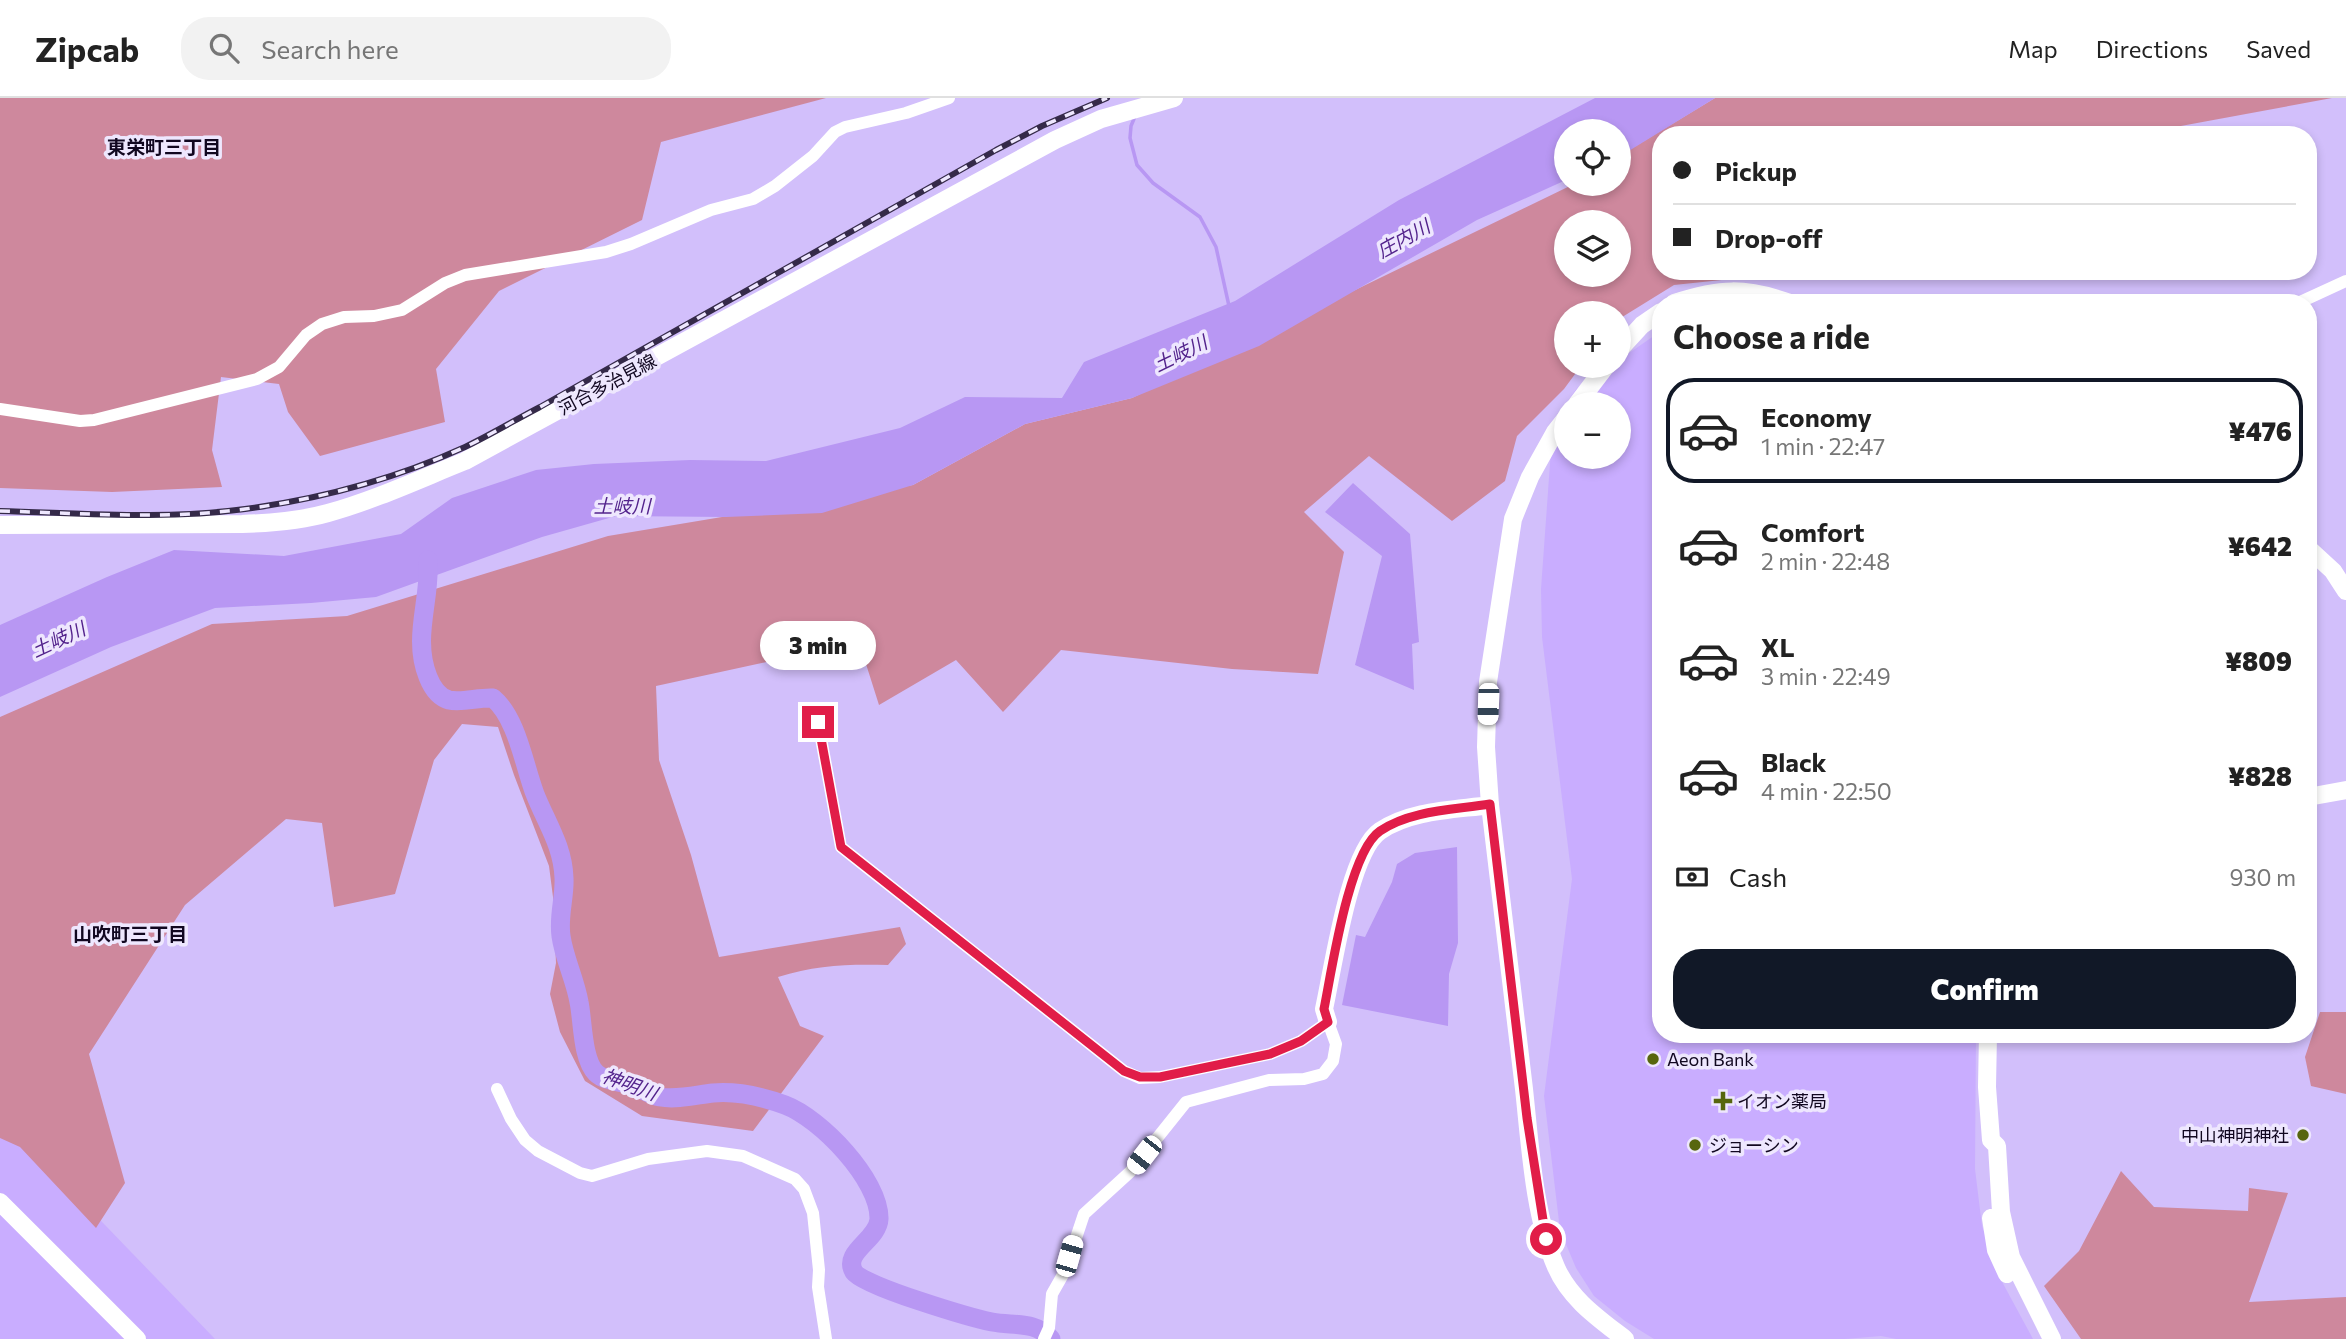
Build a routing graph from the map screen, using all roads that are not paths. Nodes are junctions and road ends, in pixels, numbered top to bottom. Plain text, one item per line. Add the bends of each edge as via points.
1 (949, 98) edge
2 (1174, 98) edge
3 (1142, 102) edge
4 (2346, 281) edge
5 (1711, 294) edge
6 (1765, 294) edge
7 (2317, 294) edge
8 (1652, 318) edge
9 (1631, 337) edge
10 (1597, 378) edge
11 (1586, 392) edge
12 (0, 409) edge
13 (1554, 434) edge
14 (0, 525) edge
15 (2317, 556) edge
16 (2346, 591) edge
17 (818, 722) dead end
18 (2346, 790) edge
19 (2317, 795) edge
20 (1490, 804) junction
21 (1328, 1022) junction
22 (1988, 1043) edge
23 (497, 1089) dead end
24 (1991, 1140) junction
25 (0, 1202) edge
26 (137, 1339) edge
27 (826, 1339) edge
28 (1044, 1339) edge
29 (1625, 1339) edge
30 (2041, 1339) edge
31 (2052, 1339) edge

1 - 12 street via 845,127 753,199 711,210 631,244 465,275 402,310 322,324 306,335 279,367 257,379 94,420
2 - 3 street, 河合多治見線
3 - 14 street, 河合多治見線 via 1055,140 465,461 381,495 326,514 280,522
4 - 7 street
5 - 6 street via 1728,290
8 - 9 street
10 - 11 street
13 - 20 street via 1513,519 1488,682
15 - 16 street
17 - 21 street via 841,847 1124,1071 1160,1077 1270,1054 1301,1041
18 - 19 street
20 - 21 street via 1403,819 1378,832 1364,850 1354,873 1324,1009
20 - 29 street via 1546,1239 1572,1294
21 - 28 street via 1336,1044 1333,1061 1322,1074 1269,1080 1186,1102 1130,1172 1084,1214 1065,1272 1052,1294
22 - 24 street
23 - 27 street via 525,1140 580,1173 592,1176 648,1159 707,1151 743,1156 795,1180 804,1189 813,1213
24 - 30 street via 1985,1146 1996,1250
24 - 31 street via 1997,1146 2001,1212 2011,1257
25 - 26 street

